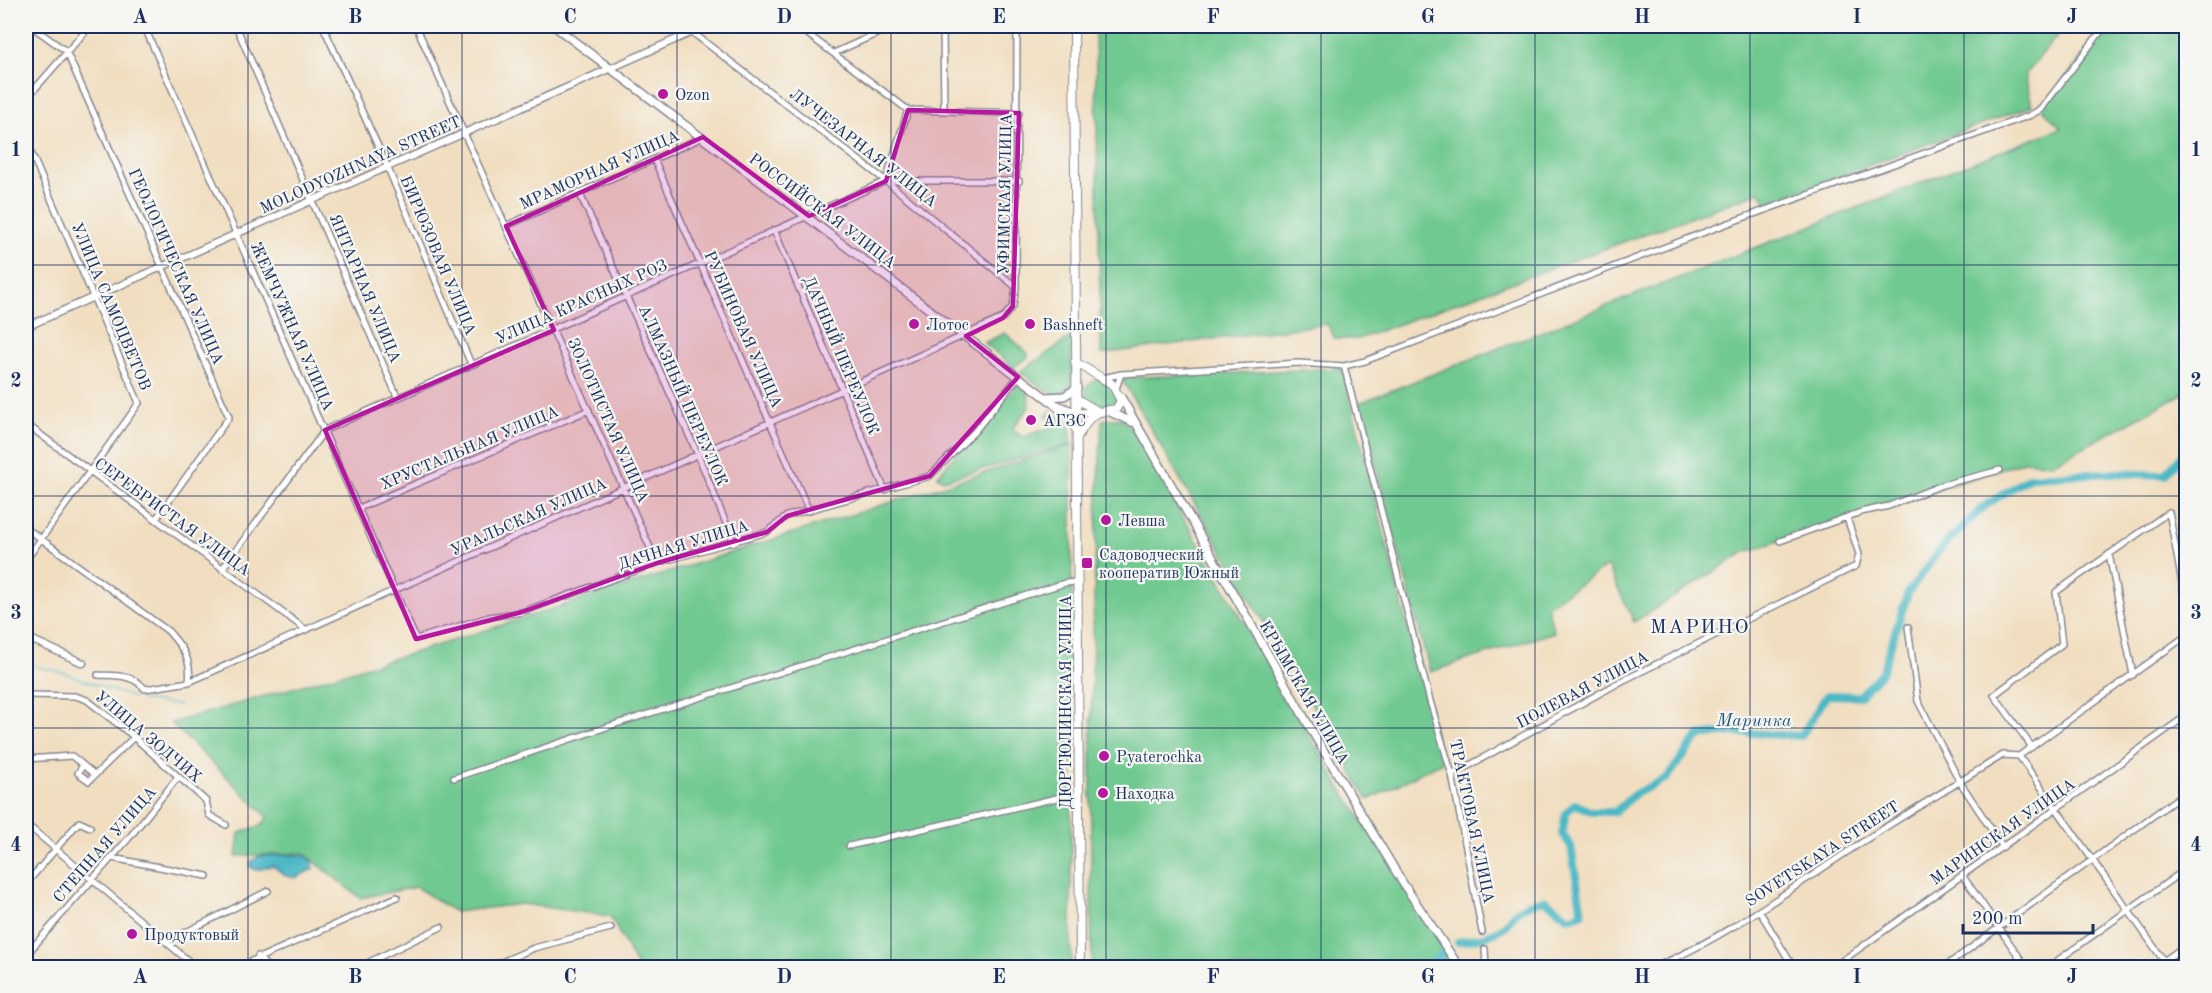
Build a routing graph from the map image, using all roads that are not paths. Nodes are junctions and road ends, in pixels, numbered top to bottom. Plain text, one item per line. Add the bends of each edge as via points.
1 (31, 26) edge
2 (90, 26) edge
3 (144, 26) edge
4 (236, 26) edge
5 (323, 26) edge
6 (416, 26) edge
7 (554, 26) edge
8 (684, 26) edge
9 (706, 26) edge
10 (797, 26) edge
11 (894, 26) edge
12 (943, 26) edge
13 (1017, 26) edge
14 (1074, 26) edge
15 (2105, 26) edge
16 (692, 32) junction
17 (66, 51) junction
18 (834, 53) junction
19 (612, 69) junction
20 (26, 99) edge
21 (908, 110) junction
22 (944, 111) junction
23 (1019, 113) junction
24 (464, 132) junction
25 (703, 137) junction
26 (26, 141) edge
27 (654, 159) junction
28 (387, 166) junction
29 (886, 181) junction
30 (1019, 181) junction
31 (579, 192) junction
32 (313, 200) junction
33 (809, 216) junction
34 (506, 226) junction
35 (774, 230) junction
36 (236, 234) junction
37 (699, 263) junction
38 (164, 267) junction
39 (1016, 287) junction
40 (625, 296) junction
41 (95, 297) junction
42 (26, 327) edge
43 (554, 330) junction
44 (966, 336) junction
45 (1075, 362) junction
46 (471, 364) junction
47 (1344, 366) junction
48 (1121, 374) junction
49 (1018, 376) junction
50 (1099, 377) junction
51 (1077, 388) junction
52 (844, 391) junction
53 (1117, 391) junction
54 (397, 396) junction
55 (1045, 397) junction
56 (1077, 399) junction
57 (1053, 403) junction
58 (589, 410) junction
59 (1110, 411) junction
60 (1099, 412) junction
61 (1077, 413) junction
62 (771, 423) junction
63 (26, 424) edge
64 (1137, 426) junction
65 (325, 430) junction
66 (1077, 436) junction
67 (698, 455) junction
68 (2000, 470) dead end
69 (89, 471) junction
70 (625, 488) junction
71 (885, 490) junction
72 (359, 508) junction
73 (809, 512) junction
74 (1847, 518) junction
75 (156, 519) junction
76 (26, 528) edge
77 (41, 539) junction
78 (1780, 541) dead end
79 (734, 543) junction
80 (2109, 554) junction
81 (2187, 558) edge
82 (26, 560) edge
83 (657, 563) junction
84 (2179, 563) junction
85 (222, 569) junction
86 (1078, 582) junction
87 (393, 591) junction
88 (2187, 606) edge
89 (1908, 627) dead end
90 (305, 629) junction
91 (26, 636) edge
92 (2187, 636) edge
93 (416, 639) joint
94 (83, 663) dead end
95 (99, 675) dead end
96 (2133, 675) junction
97 (189, 682) junction
98 (26, 695) edge
99 (2187, 716) edge
100 (134, 737) junction
101 (2032, 747) junction
102 (2019, 756) junction
103 (26, 759) edge
104 (83, 765) junction
105 (95, 775) junction
106 (1452, 775) junction
107 (178, 777) junction
108 (454, 778) dead end
109 (1960, 782) junction
110 (2187, 792) edge
111 (1079, 795) junction
112 (2057, 808) junction
113 (26, 824) edge
114 (226, 825) dead end
115 (90, 827) dead end
116 (849, 846) dead end
117 (2003, 847) junction
118 (57, 849) junction
119 (112, 858) junction
120 (2092, 859) junction
121 (2187, 869) edge
122 (1962, 875) junction
123 (207, 876) dead end
124 (92, 881) junction
125 (26, 884) edge
126 (268, 891) dead end
127 (397, 897) dead end
128 (2128, 911) junction
129 (1760, 912) junction
130 (441, 927) dead end
131 (611, 928) dead end
132 (1999, 929) junction
133 (1482, 932) dead end
134 (168, 941) junction
135 (2187, 945) edge
136 (1485, 949) dead end
137 (26, 955) edge
138 (258, 956) junction
139 (2164, 960) junction
140 (197, 968) edge
141 (236, 968) edge
142 (268, 968) edge
143 (357, 968) edge
144 (488, 968) edge
145 (1080, 968) edge
146 (1460, 968) edge
147 (1488, 968) edge
148 (1502, 968) edge
149 (1653, 968) edge
150 (1794, 968) edge
151 (1832, 968) edge
152 (1943, 968) edge
153 (2027, 968) edge
154 (2048, 968) edge
155 (2154, 968) edge
156 (2169, 968) edge

1 - 17 street
2 - 17 street
3 - 36 street, ЖЕМЧУЖНАЯ УЛИЦА
4 - 32 street, ЯНТАРНАЯ УЛИЦА
5 - 28 street, БИРЮЗОВАЯ УЛИЦА
6 - 24 street, ЗОЛОТИСТАЯ УЛИЦА
7 - 19 main road, РОССИЙСКАЯ УЛИЦА
8 - 16 street, ЛУЧЕЗАРНАЯ УЛИЦА
9 - 16 street, MOLODYOZHNAYA STREET
10 - 18 street
11 - 18 street
12 - 22 street
13 - 23 street, УФИМСКАЯ УЛИЦА
14 - 45 main road
15 - 47 street via 2041,109 2031,115
16 - 19 street, MOLODYOZHNAYA STREET
16 - 29 street, ЛУЧЕЗАРНАЯ УЛИЦА
17 - 20 street
17 - 38 street, ГЕОЛОГИЧЕСКАЯ УЛИЦА
18 - 21 street
19 - 24 street, MOLODYOZHNAYA STREET
19 - 25 main road, РОССИЙСКАЯ УЛИЦА
21 - 22 street
21 - 29 street
22 - 23 street
23 - 30 street, УФИМСКАЯ УЛИЦА
24 - 28 street, MOLODYOZHNAYA STREET
24 - 34 street, ЗОЛОТИСТАЯ УЛИЦА
25 - 27 street, МРАМОРНАЯ УЛИЦА
25 - 33 main road, РОССИЙСКАЯ УЛИЦА
26 - 41 street, УЛИЦА САМОЦВЕТОВ
27 - 31 street, МРАМОРНАЯ УЛИЦА
27 - 37 street, РУБИНОВАЯ УЛИЦА
28 - 32 street, MOLODYOZHNAYA STREET
28 - 46 street, БИРЮЗОВАЯ УЛИЦА
29 - 30 street, УЛИЦА КРАСНЫХ РОЗ
29 - 33 street, УЛИЦА КРАСНЫХ РОЗ
29 - 39 street, ЛУЧЕЗАРНАЯ УЛИЦА
30 - 39 street, УФИМСКАЯ УЛИЦА
31 - 34 street, МРАМОРНАЯ УЛИЦА
31 - 40 street, АЛМАЗНЫЙ ПЕРЕУЛОК
32 - 36 street, MOLODYOZHNAYA STREET
32 - 54 street, ЯНТАРНАЯ УЛИЦА
33 - 35 street, УЛИЦА КРАСНЫХ РОЗ
33 - 44 main road, РОССИЙСКАЯ УЛИЦА
34 - 43 street, ЗОЛОТИСТАЯ УЛИЦА
35 - 37 street, УЛИЦА КРАСНЫХ РОЗ
35 - 52 street, ДАЧНЫЙ ПЕРЕУЛОК
36 - 38 street, MOLODYOZHNAYA STREET
36 - 65 street, ЖЕМЧУЖНАЯ УЛИЦА
37 - 40 street, УЛИЦА КРАСНЫХ РОЗ
37 - 62 street, РУБИНОВАЯ УЛИЦА
38 - 41 street, MOLODYOZHNAYA STREET
38 - 75 street, ГЕОЛОГИЧЕСКАЯ УЛИЦА via 229,417
39 - 44 street, УФИМСКАЯ УЛИЦА via 1013,306 1003,318
40 - 43 street, УЛИЦА КРАСНЫХ РОЗ
40 - 67 street, АЛМАЗНЫЙ ПЕРЕУЛОК
41 - 42 street, MOLODYOZHNAYA STREET
41 - 69 street, УЛИЦА САМОЦВЕТОВ via 139,403
43 - 46 street, УЛИЦА КРАСНЫХ РОЗ
43 - 58 street, ЗОЛОТИСТАЯ УЛИЦА
44 - 49 main road, РОССИЙСКАЯ УЛИЦА
44 - 52 street, УРАЛЬСКАЯ УЛИЦА
45 - 50 main road
45 - 51 main road
46 - 54 street, УЛИЦА КРАСНЫХ РОЗ
47 - 48 street via 1298,363
47 - 106 street, ТРАКТОВАЯ УЛИЦА
48 - 50 street
48 - 53 street
49 - 55 main road, РОССИЙСКАЯ УЛИЦА
49 - 71 street, ДАЧНАЯ УЛИЦА via 975,431 930,476
50 - 51 main road via 1089,377
50 - 53 main road
51 - 55 main road via 1064,396
51 - 56 main road
52 - 62 street, УРАЛЬСКАЯ УЛИЦА
52 - 71 street, ДАЧНЫЙ ПЕРЕУЛОК
53 - 59 main road via 1119,405
53 - 64 main road, КРЫМСКАЯ УЛИЦА
54 - 65 street, УЛИЦА КРАСНЫХ РОЗ
55 - 57 main road, РОССИЙСКАЯ УЛИЦА
56 - 60 main road
56 - 61 main road, ДЮРТЮЛИНСКАЯ УЛИЦА
57 - 61 main road, РОССИЙСКАЯ УЛИЦА
57 - 66 main road via 1076,426
58 - 70 street, ЗОЛОТИСТАЯ УЛИЦА
58 - 72 street, ХРУСТАЛЬНАЯ УЛИЦА
59 - 60 main road
59 - 64 main road
60 - 61 main road
60 - 66 main road
61 - 66 main road, ДЮРТЮЛИНСКАЯ УЛИЦА
62 - 67 street, УРАЛЬСКАЯ УЛИЦА
62 - 73 street, РУБИНОВАЯ УЛИЦА
63 - 69 street, СЕРЕБРИСТАЯ УЛИЦА
64 - 146 main road, КРЫМСКАЯ УЛИЦА via 1316,738 1404,885
65 - 72 street, ЖЕМЧУЖНАЯ УЛИЦА
65 - 85 street, УЛИЦА КРАСНЫХ РОЗ
66 - 86 main road, ДЮРТЮЛИНСКАЯ УЛИЦА
67 - 70 street, УРАЛЬСКАЯ УЛИЦА
67 - 79 street, АЛМАЗНЫЙ ПЕРЕУЛОК
68 - 74 street via 1942,485
69 - 75 street, СЕРЕБРИСТАЯ УЛИЦА
69 - 77 street, УЛИЦА САМОЦВЕТОВ
70 - 83 street, ЗОЛОТИСТАЯ УЛИЦА
70 - 87 street, УРАЛЬСКАЯ УЛИЦА
71 - 73 street, ДАЧНАЯ УЛИЦА
72 - 87 street, ЖЕМЧУЖНАЯ УЛИЦА
73 - 79 street, ДАЧНАЯ УЛИЦА via 787,516 767,532
74 - 78 street
74 - 106 street, ПОЛЕВАЯ УЛИЦА via 1859,554 1856,566 1623,681
75 - 85 street, СЕРЕБРИСТАЯ УЛИЦА
76 - 77 street
77 - 82 street, УЛИЦА САМОЦВЕТОВ
77 - 97 street via 168,631 184,648 191,665
79 - 83 street, ДАЧНАЯ УЛИЦА
80 - 84 street via 2169,512
80 - 96 street
80 - 101 street via 2056,592 2062,644 1994,695
81 - 84 street
83 - 93 street, ДАЧНАЯ УЛИЦА via 522,612 489,617
84 - 88 street
85 - 90 street, СЕРЕБРИСТАЯ УЛИЦА
86 - 108 street via 813,661
86 - 111 main road, ДЮРТЮЛИНСКАЯ УЛИЦА
87 - 90 street, УРАЛЬСКАЯ УЛИЦА
87 - 93 street, ЖЕМЧУЖНАЯ УЛИЦА
89 - 109 street via 1918,701
90 - 97 street, УРАЛЬСКАЯ УЛИЦА
91 - 94 street
92 - 96 street
95 - 97 street, УРАЛЬСКАЯ УЛИЦА via 129,677 145,689
96 - 101 street
98 - 100 street, УЛИЦА ЗОДЧИХ via 75,696 87,700
99 - 112 street, МАРИНСКАЯ УЛИЦА
100 - 105 street
100 - 107 street, УЛИЦА ЗОДЧИХ
101 - 102 street
102 - 109 street, SOVETSKAYA STREET via 2003,755
102 - 112 street
103 - 104 street via 72,756
104 - 105 street
104 - 105 street via 78,773 89,781
106 - 133 street, ТРАКТОВАЯ УЛИЦА
107 - 114 street, УЛИЦА ЗОДЧИХ via 206,801 209,814
107 - 119 street, СТЕПНАЯ УЛИЦА
109 - 117 street
109 - 129 street, SOVETSKAYA STREET via 1866,839
110 - 120 street
111 - 116 street
111 - 145 main road, ДЮРТЮЛИНСКАЯ УЛИЦА
112 - 117 street, МАРИНСКАЯ УЛИЦА
112 - 120 street
113 - 118 street
115 - 118 street via 79,822
117 - 122 street, МАРИНСКАЯ УЛИЦА
118 - 124 street
118 - 125 street
119 - 123 street
119 - 124 street, СТЕПНАЯ УЛИЦА
120 - 128 street
120 - 132 street
121 - 128 street
122 - 132 street
122 - 151 street, МАРИНСКАЯ УЛИЦА
124 - 134 street
124 - 137 street, СТЕПНАЯ УЛИЦА
126 - 134 street
127 - 138 street
128 - 139 street
128 - 154 street
129 - 149 street, SOVETSKAYA STREET
129 - 150 street
130 - 143 street
131 - 144 street via 534,948
132 - 152 street
132 - 153 street
134 - 140 street
135 - 139 street
136 - 147 street
138 - 141 street
138 - 142 street
139 - 155 street
139 - 156 street
147 - 148 street via 1501,964

